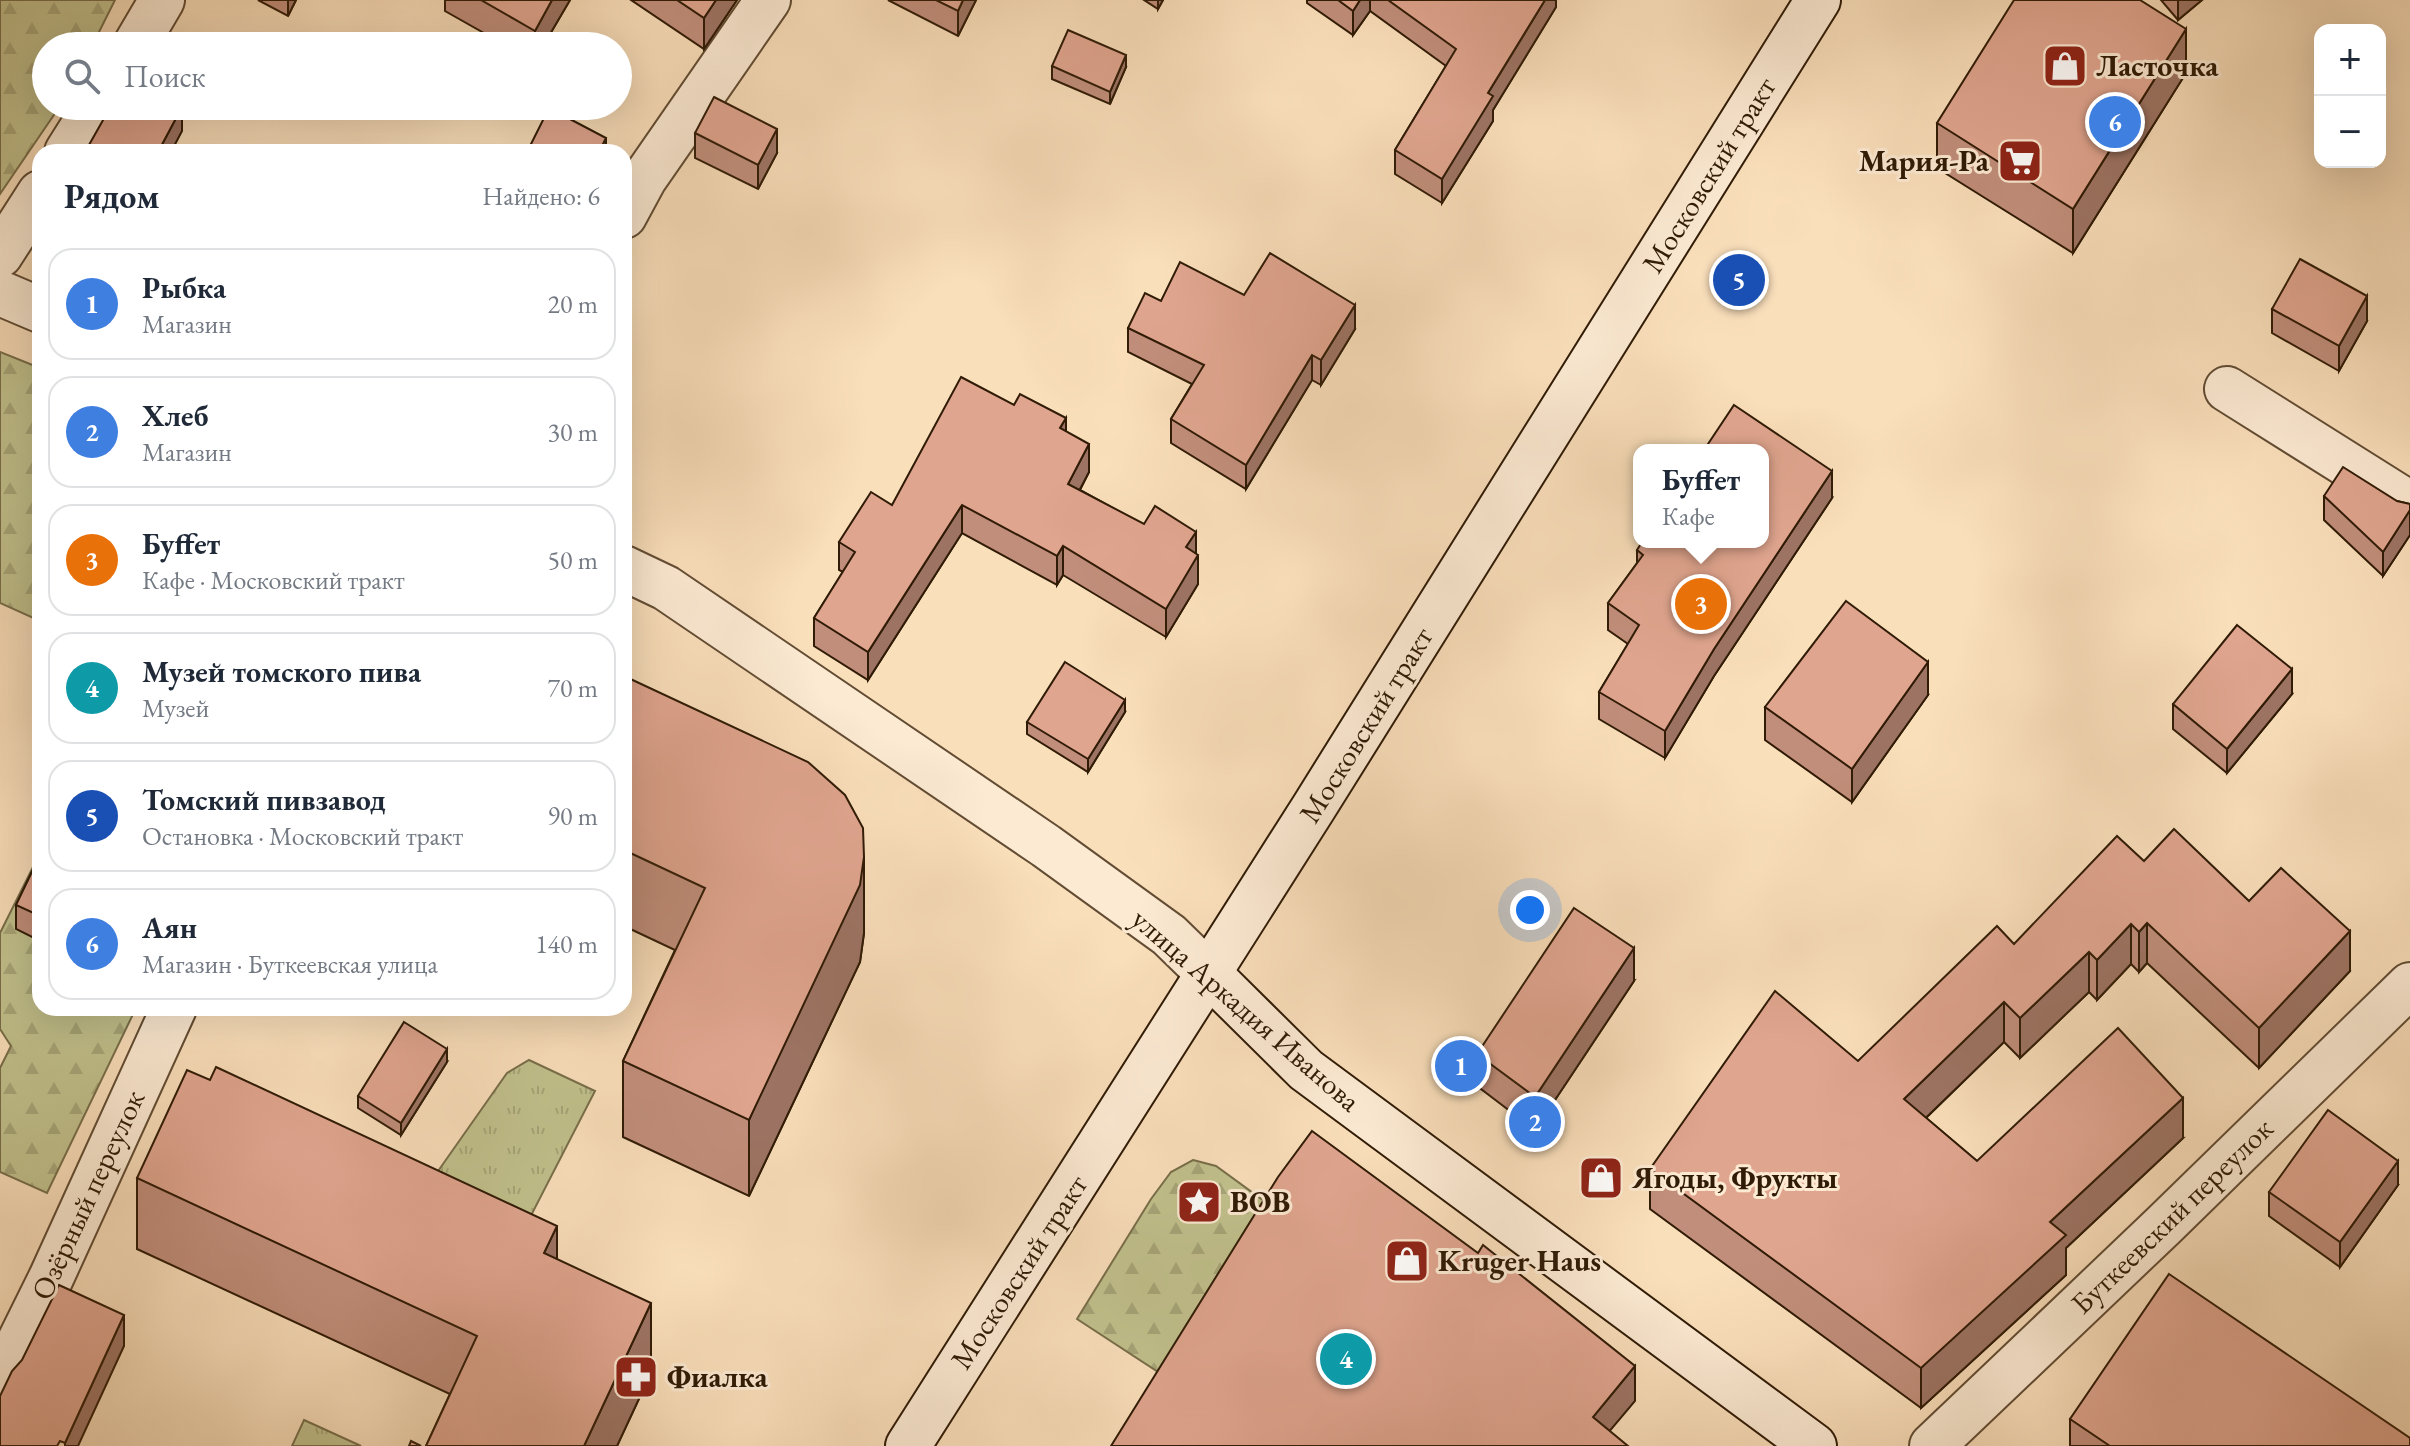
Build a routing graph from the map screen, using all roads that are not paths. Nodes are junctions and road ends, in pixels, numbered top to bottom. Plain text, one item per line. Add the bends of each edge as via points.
1 (162, 0) edge
2 (768, 0) edge
3 (1818, 0) edge
4 (143, 32) edge
5 (87, 120) edge
6 (72, 144) edge
7 (632, 201) edge
8 (32, 205) edge
9 (0, 255) edge
10 (0, 293) edge
11 (32, 307) edge
12 (2227, 389) dead end
13 (2410, 504) edge
14 (632, 572) edge
15 (1209, 974) junction
16 (2410, 985) edge
17 (170, 1016) edge
18 (0, 1381) edge
19 (908, 1446) edge
20 (1814, 1446) edge
21 (1932, 1446) edge

1 - 4 street
2 - 7 street
3 - 15 street, Московский тракт
5 - 6 street
8 - 9 street
10 - 11 street
12 - 13 street
14 - 15 street, улица Аркадия Иванова via 666,588 1046,846 1169,935
15 - 19 street, Московский тракт
15 - 20 street, улица Аркадия Иванова via 1306,1070
16 - 21 street, Буткеевский переулок
17 - 18 street, Озёрный переулок

